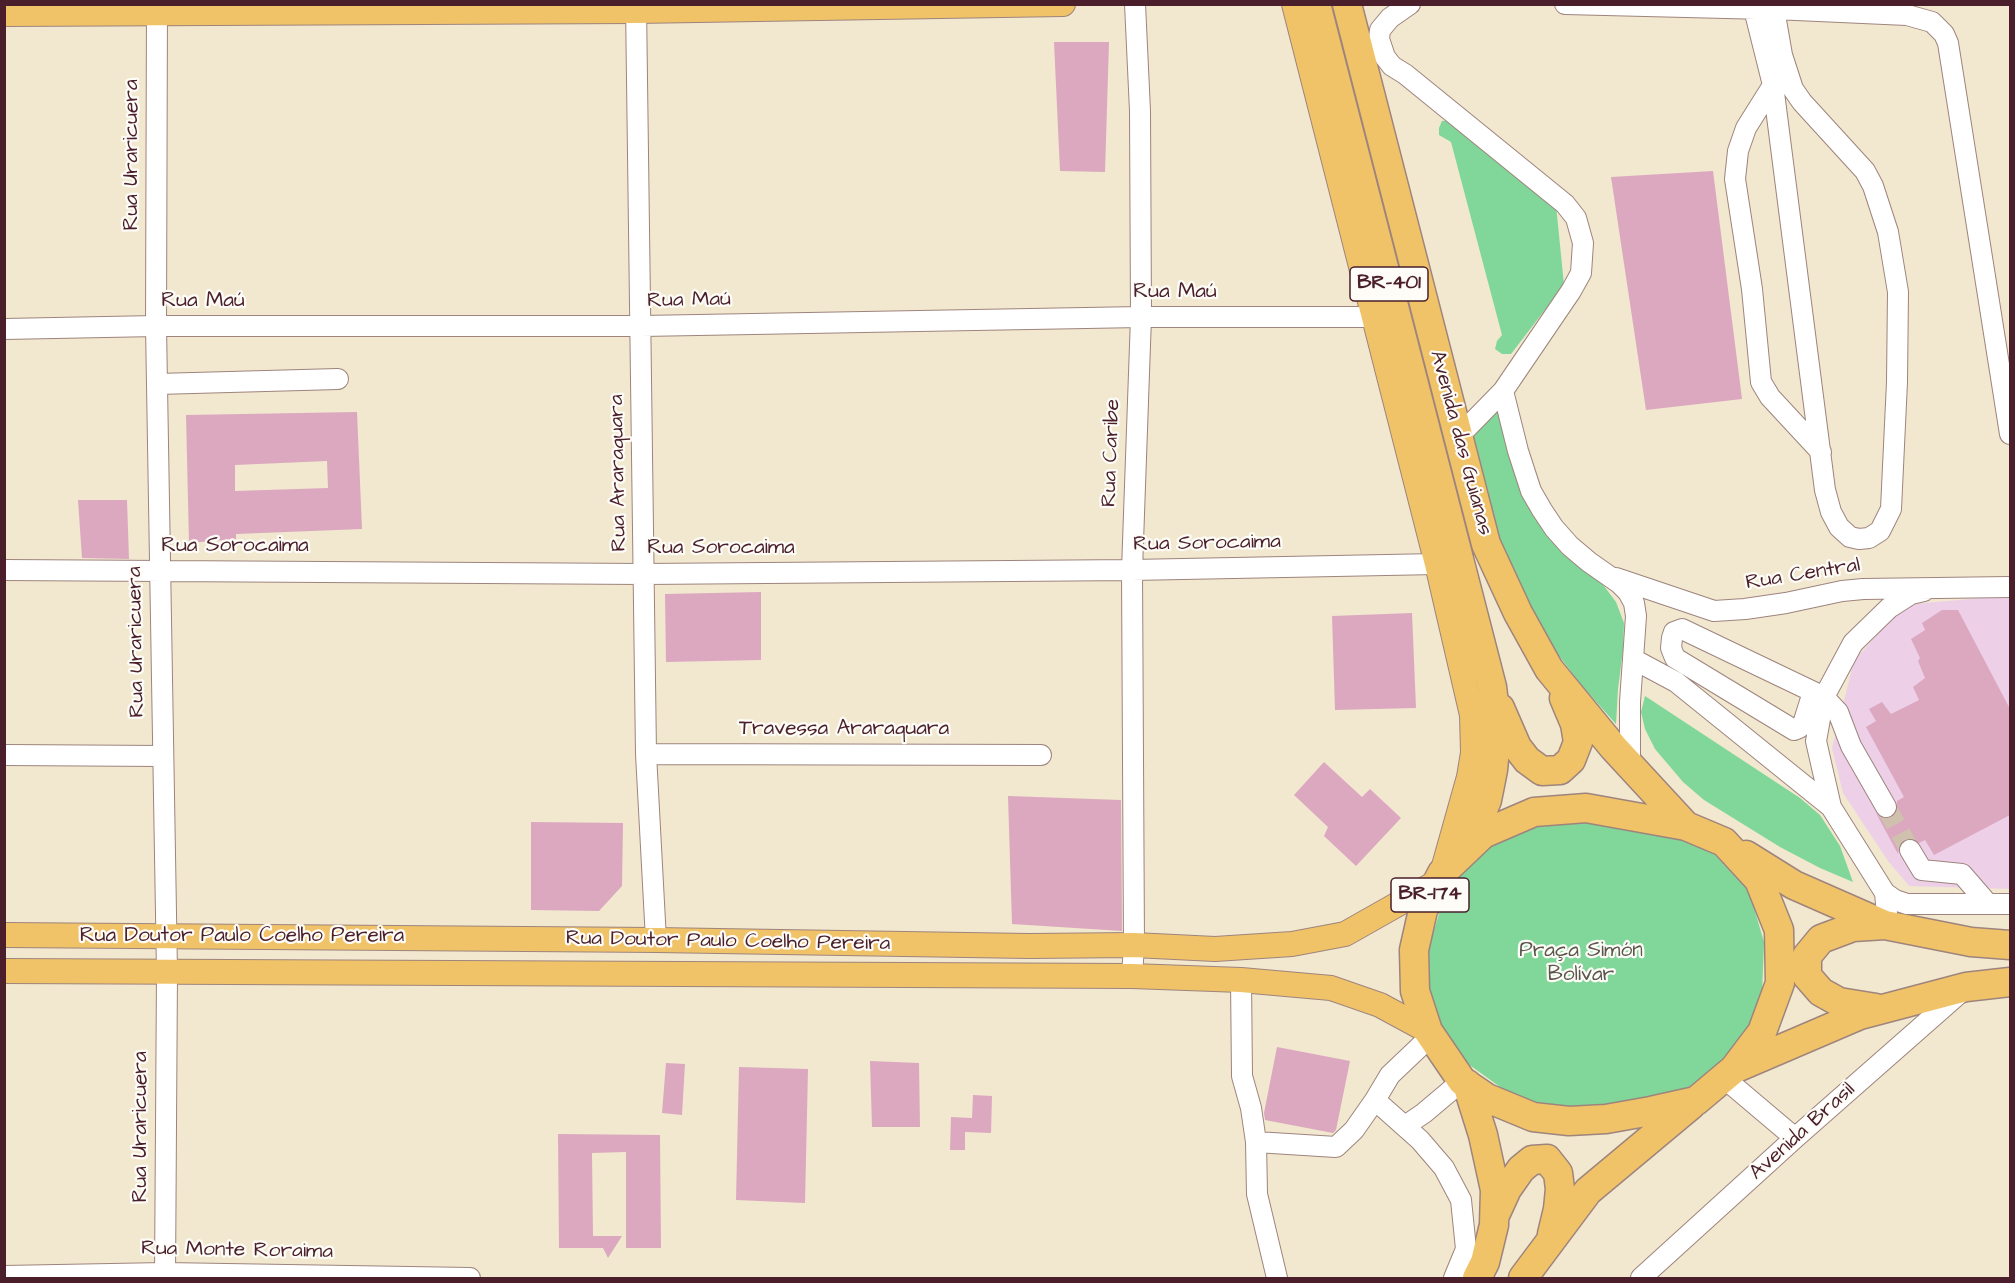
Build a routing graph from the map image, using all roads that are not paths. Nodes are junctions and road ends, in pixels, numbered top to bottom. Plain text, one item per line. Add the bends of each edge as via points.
1 (1063, 4) edge
2 (1135, 4) edge
3 (1294, 4) edge
4 (1316, 4) edge
5 (1347, 4) edge
6 (1410, 4) edge
7 (1564, 4) edge
8 (1866, 4) edge
9 (1767, 7) edge
10 (636, 8) edge
11 (157, 9) edge
12 (4, 14) edge
13 (1897, 14) junction
14 (1773, 86) junction
15 (1373, 316) junction
16 (1141, 317) junction
17 (156, 326) junction
18 (642, 326) junction
19 (4, 329) edge
20 (338, 379) dead end
21 (157, 384) junction
22 (1503, 391) junction
23 (2010, 434) edge
24 (1458, 437) junction
25 (1821, 452) junction
26 (1437, 564) junction
27 (4, 570) edge
28 (160, 570) junction
29 (1132, 570) junction
30 (644, 574) junction
31 (1609, 576) junction
32 (1938, 586) junction
33 (2010, 587) edge
34 (1632, 659) junction
35 (1549, 669) junction
36 (1492, 687) junction
37 (1819, 694) junction
38 (646, 754) junction
39 (4, 755) edge
40 (1041, 755) dead end
41 (164, 756) junction
42 (1630, 766) junction
43 (1831, 807) junction
44 (1886, 807) tunnel mouth
45 (1686, 826) junction
46 (1724, 842) junction
47 (1459, 843) junction
48 (1910, 850) tunnel mouth
49 (1440, 878) junction
50 (1885, 893) junction
51 (1988, 903) junction
52 (2010, 904) edge
53 (1885, 925) junction
54 (4, 935) edge
55 (167, 937) junction
56 (656, 940) junction
57 (1134, 945) junction
58 (2010, 945) edge
59 (4, 971) edge
60 (167, 972) junction
61 (1132, 976) junction
62 (1241, 980) junction
63 (2010, 982) edge
64 (1966, 987) junction
65 (1884, 1009) junction
66 (1429, 1034) junction
67 (1729, 1074) junction
68 (1465, 1082) junction
69 (1376, 1100) junction
70 (1696, 1101) junction
71 (1405, 1126) junction
72 (1795, 1138) junction
73 (1256, 1142) junction
74 (1494, 1217) junction
75 (1550, 1242) junction
76 (4, 1276) edge
77 (165, 1276) edge
78 (470, 1278) edge
79 (1277, 1278) edge
80 (1454, 1278) edge
81 (1477, 1278) edge
82 (1522, 1278) edge
83 (1641, 1278) edge

1 - 10 main road
2 - 16 street, Rua Caribe
3 - 15 main road
4 - 36 highway, Avenida das Guianas / BR-401
5 - 24 highway, Avenida das Guianas / BR-401
6 - 22 street via 1389,18 1380,30 1385,57 1565,204 1576,218 1582,243 1581,273
7 - 9 street
8 - 13 street
9 - 13 street
9 - 14 street
9 - 25 street via 1793,89 1865,171 1874,186 1888,232 1898,292 1897,382 1891,509 1880,531 1859,539 1839,527 1828,504
10 - 11 main road
10 - 18 street, Rua Araraquara
11 - 12 main road
11 - 17 street, Rua Uraricuera
13 - 23 street via 1932,22 1948,43
14 - 25 street
14 - 25 street via 1746,128 1735,179 1761,382
15 - 16 street, Rua Maú
15 - 26 main road
16 - 18 street, Rua Maú
16 - 29 street, Rua Caribe
17 - 18 street, Rua Maú
17 - 19 street, Rua Maú
17 - 21 street, Rua Uraricuera
18 - 30 street, Rua Araraquara
20 - 21 street
21 - 28 street, Rua Uraricuera
22 - 24 street
22 - 31 street via 1531,491 1570,546
24 - 35 highway, Avenida das Guianas / BR-401 via 1486,544
26 - 29 street, Rua Sorocaima
26 - 47 main road via 1472,715 1473,753
27 - 28 street, Rua Sorocaima
28 - 30 street, Rua Sorocaima
28 - 41 street, Rua Uraricuera
29 - 30 street, Rua Sorocaima
29 - 57 street, Rua Caribe
30 - 38 street, Rua Araraquara
31 - 32 street, Rua Central via 1714,610 1786,603 1842,591
31 - 34 street via 1628,592 1634,603
32 - 33 street, Rua Central
32 - 37 street via 1911,594 1889,609 1853,643
34 - 42 street
34 - 43 street via 1676,682
35 - 36 highway via 1575,724 1578,742 1571,760 1560,770 1542,771 1527,760 1507,727
35 - 42 highway, Avenida das Guianas / BR-401
36 - 47 highway, Avenida das Guianas / BR-401 via 1497,728 1487,800
37 - 37 street via 1682,629 1674,632 1671,648 1675,658 1794,730 1803,724
37 - 43 street via 1816,741
37 - 44 street via 1838,712 1851,746
38 - 40 street, Travessa Araraquara
38 - 56 street, Rua Araraquara
39 - 41 street
41 - 55 street, Rua Uraricuera
42 - 45 highway, Avenida das Guianas / BR-401
43 - 50 street
45 - 46 highway, BR-174
45 - 47 highway, BR-174 via 1586,808 1534,812
46 - 53 highway, BR-174 via 1794,885
46 - 67 highway, BR-174 via 1759,879 1779,930 1780,983 1762,1032
47 - 49 highway, BR-174
48 - 51 street via 1922,870 1962,874
49 - 57 main road, Rua Doutor Paulo Coelho Pereira via 1345,934 1292,944 1215,949
49 - 66 highway, BR-174 via 1423,910 1414,950 1415,991
50 - 51 street via 1907,904
50 - 53 street
51 - 52 street
53 - 58 highway, BR-174 via 1971,942
53 - 65 highway via 1853,927 1821,939 1806,956 1808,976 1821,992 1839,1002
54 - 55 main road, Rua Doutor Paulo Coelho Pereira
55 - 56 main road, Rua Doutor Paulo Coelho Pereira
55 - 60 street, Rua Uraricuera
56 - 57 main road, Rua Doutor Paulo Coelho Pereira
57 - 61 street, Rua Caribe
59 - 60 main road, Rua Doutor Paulo Coelho Pereira
60 - 61 main road, Rua Doutor Paulo Coelho Pereira
60 - 77 street, Rua Uraricuera
61 - 62 main road, Rua Doutor Paulo Coelho Pereira
62 - 66 main road, Rua Doutor Paulo Coelho Pereira via 1330,988 1380,1005
62 - 73 street via 1242,1076
63 - 64 highway, BR-174
64 - 65 highway, BR-174
64 - 72 street, Avenida Brasil
65 - 67 highway, BR-174 via 1850,1019
66 - 68 highway, BR-174
66 - 69 street via 1390,1075
67 - 70 highway, BR-174
67 - 72 street
68 - 70 highway, BR-174 via 1487,1098 1533,1117 1569,1121 1606,1119
68 - 71 street
68 - 74 highway, BR-174 via 1496,1190
69 - 71 street
69 - 73 street via 1336,1147
70 - 75 highway, BR-174 via 1588,1191
71 - 80 street via 1444,1168 1461,1200 1466,1249
72 - 83 street, Avenida Brasil
73 - 79 street via 1257,1194
74 - 75 highway via 1521,1169 1532,1160 1547,1158 1558,1173 1560,1189
74 - 81 highway, BR-174 via 1485,1262
75 - 82 highway, BR-174
76 - 77 street, Rua Monte Roraima
77 - 78 street, Rua Monte Roraima

